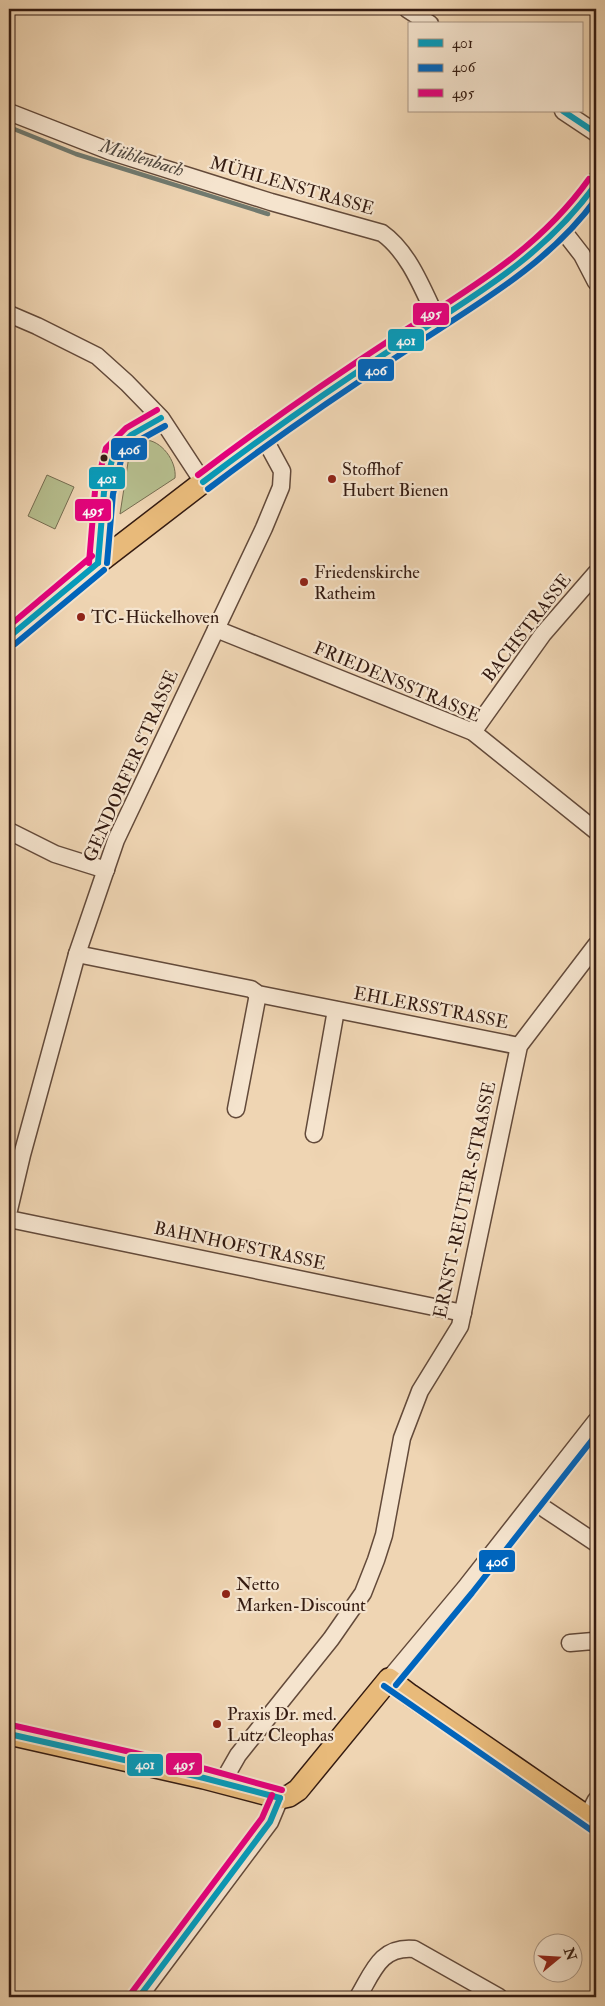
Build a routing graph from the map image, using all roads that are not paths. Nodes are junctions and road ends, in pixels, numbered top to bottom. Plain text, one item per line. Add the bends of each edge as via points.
1 (407, 9) edge
2 (427, 22) edge
3 (9, 112) edge
4 (564, 112) edge
5 (596, 133) edge
6 (596, 184) edge
7 (561, 228) junction
8 (596, 282) edge
9 (9, 314) edge
10 (437, 319) junction
11 (263, 436) junction
12 (203, 482) junction
13 (596, 573) edge
14 (216, 629) junction
15 (9, 637) edge
16 (473, 732) junction
17 (9, 831) edge
18 (596, 831) edge
19 (106, 870) junction
20 (596, 945) edge
21 (77, 954) junction
22 (258, 994) junction
23 (336, 1010) junction
24 (519, 1046) junction
25 (236, 1109) dead end
26 (314, 1134) dead end
27 (15, 1151) edge
28 (9, 1210) edge
29 (9, 1219) edge
30 (463, 1313) junction
31 (596, 1421) edge
32 (545, 1509) dead end
33 (596, 1543) edge
34 (570, 1643) dead end
35 (596, 1643) edge
36 (389, 1679) junction
37 (9, 1734) edge
38 (222, 1783) junction
39 (280, 1798) junction
40 (593, 1813) edge
41 (139, 1997) edge
42 (358, 1997) edge
43 (498, 1997) edge

1 - 2 street
3 - 10 street, MÜHLENSTRASSE via 109,151 382,233 393,241 410,267
4 - 5 street
6 - 7 main road via 582,206
7 - 8 street via 582,255
7 - 10 main road via 492,284
9 - 12 street via 97,356 161,418
10 - 11 main road
11 - 12 main road
11 - 14 street, GENDORFER STRASSE via 282,471 281,487
12 - 15 main road via 98,562
13 - 16 street, BACHSTRASSE via 543,634
14 - 16 street, FRIEDENSSTRASSE
14 - 19 street, GENDORFER STRASSE via 116,840
16 - 18 street, FRIEDENSSTRASSE
17 - 19 street via 54,854
19 - 21 street, GENDORFER STRASSE
20 - 24 street, ERNST-REUTER-STRASSE
21 - 22 street, EHLERSSTRASSE via 251,989
21 - 27 street, GENDORFER STRASSE
22 - 23 street, EHLERSSTRASSE
22 - 25 street
23 - 24 street, EHLERSSTRASSE
23 - 26 street, EHLERSSTRASSE
24 - 30 street, ERNST-REUTER-STRASSE
27 - 28 street, GENDORFER STRASSE
29 - 30 street, BAHNHOFSTRASSE
30 - 38 street, ERNST-REUTER-STRASSE via 460,1326 420,1391 402,1438 384,1535 363,1593 332,1639 238,1754
31 - 36 street
32 - 33 street
34 - 35 street
36 - 39 main road via 298,1790
36 - 40 main road
37 - 38 main road
38 - 39 main road
39 - 41 street via 270,1822
42 - 43 street via 381,1959 400,1948 414,1949

